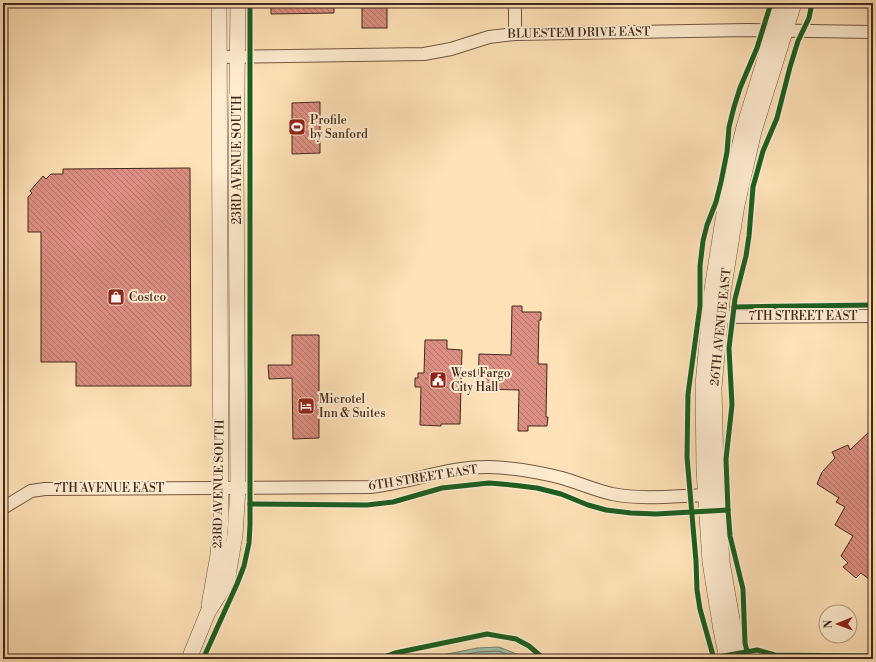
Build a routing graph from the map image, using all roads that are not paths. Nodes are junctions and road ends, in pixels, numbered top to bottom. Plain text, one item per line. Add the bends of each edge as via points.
1 (219, 3) edge
2 (238, 3) edge
3 (515, 3) edge
4 (782, 3) edge
5 (794, 3) edge
6 (780, 30) junction
7 (873, 32) edge
8 (515, 34) junction
9 (219, 57) junction
10 (238, 57) junction
11 (873, 316) edge
12 (715, 317) junction
13 (221, 487) junction
14 (238, 488) junction
15 (711, 493) junction
16 (3, 508) edge
17 (208, 612) junction
18 (189, 659) edge
19 (727, 659) edge
20 (739, 659) edge

1 - 9 street, 23RD AVENUE SOUTH
2 - 10 street, 23RD AVENUE SOUTH
3 - 8 street
4 - 6 street, 26TH AVENUE EAST
5 - 6 street, 26TH AVENUE EAST
6 - 7 street, BLUESTEM DRIVE EAST
6 - 8 street, BLUESTEM DRIVE EAST
6 - 12 street, 26TH AVENUE EAST via 744,127 726,201 712,289
8 - 10 street, BLUESTEM DRIVE EAST via 489,37 424,54
9 - 10 street, BLUESTEM DRIVE EAST
9 - 13 street, 23RD AVENUE SOUTH
10 - 14 street, 23RD AVENUE SOUTH
11 - 12 street, 7TH STREET EAST
12 - 15 street, 26TH AVENUE EAST via 703,385
13 - 14 street, 6TH STREET EAST
13 - 16 street, 7TH AVENUE EAST via 42,489 31,491
13 - 17 street, 23RD AVENUE SOUTH via 218,555
14 - 15 street, 6TH STREET EAST via 370,487 448,471 489,467 539,472 626,496 655,498
14 - 17 street, 23RD AVENUE SOUTH via 236,535 227,582
15 - 19 street, 26TH AVENUE EAST via 710,562
15 - 20 street, 26TH AVENUE EAST
17 - 18 street

